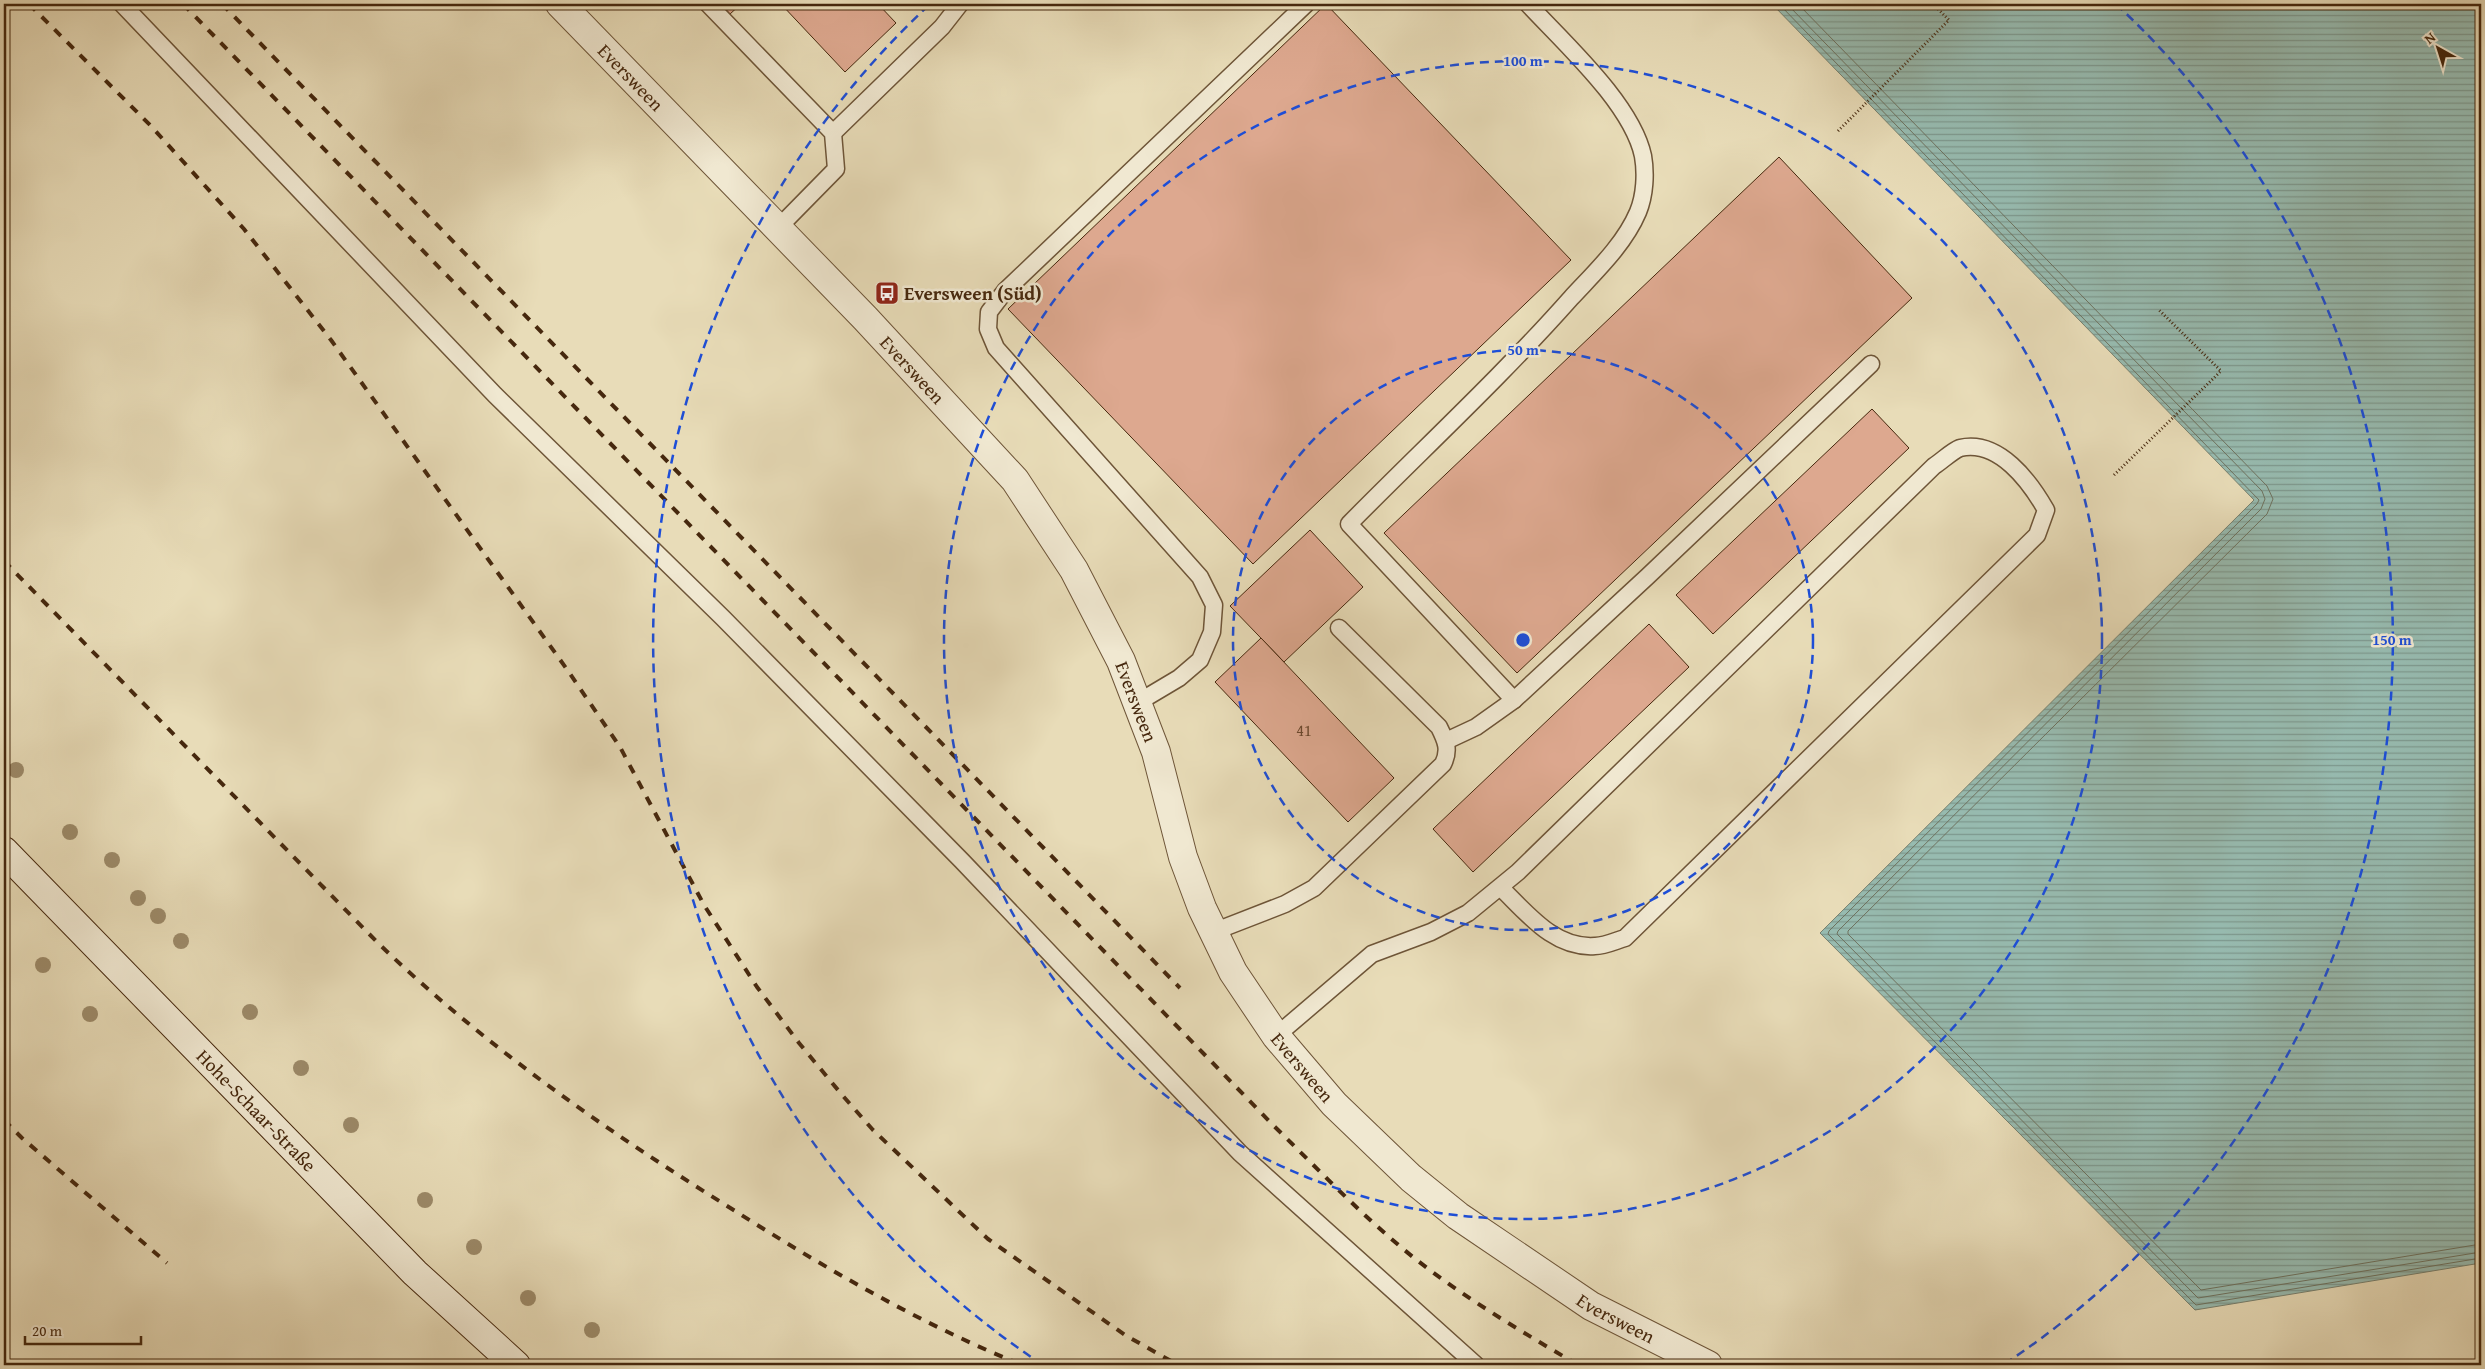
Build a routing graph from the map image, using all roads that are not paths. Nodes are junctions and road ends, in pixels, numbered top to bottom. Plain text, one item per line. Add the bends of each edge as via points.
1 (122, 4) edge
2 (560, 4) edge
3 (708, 4) edge
4 (960, 4) edge
5 (1306, 4) edge
6 (1528, 4) edge
7 (832, 133) junction
8 (778, 228) junction
9 (1871, 364) dead end
10 (1339, 628) dead end
11 (1514, 700) junction
12 (1137, 704) junction
13 (1446, 741) junction
14 (4, 850) edge
15 (1500, 887) junction
16 (1213, 932) junction
17 (1276, 1036) junction
18 (516, 1365) edge
19 (1476, 1365) edge
20 (1708, 1365) edge

1 - 19 lane via 495,396 723,618 962,861 1240,1153
2 - 8 street, Eversween
3 - 7 lane
4 - 7 lane via 942,27
5 - 12 lane via 1061,235 1005,290 989,312 988,329 996,348 1200,577 1214,605 1212,632 1200,660 1179,678
6 - 11 lane via 1618,103 1632,126 1643,156 1644,192 1638,212 1613,252 1540,333 1349,524
7 - 8 lane via 836,169
8 - 12 street, Eversween via 1015,480 1074,570 1121,661
9 - 11 lane
10 - 13 lane via 1439,727
11 - 13 lane via 1476,728
12 - 16 street, Eversween via 1156,752 1183,857
13 - 16 lane via 1448,754 1443,764 1314,888 1285,904
14 - 18 street, Hohe-Schaar-Straße via 416,1273
15 - 15 lane via 1934,466 1960,448 1979,448 2001,456 2033,488 2046,510 2037,536 1625,938 1596,946 1570,945 1544,930
15 - 17 lane via 1468,913 1431,932 1372,954
16 - 17 street, Eversween via 1233,972
17 - 20 street, Eversween via 1334,1104 1412,1178 1458,1216 1591,1306

